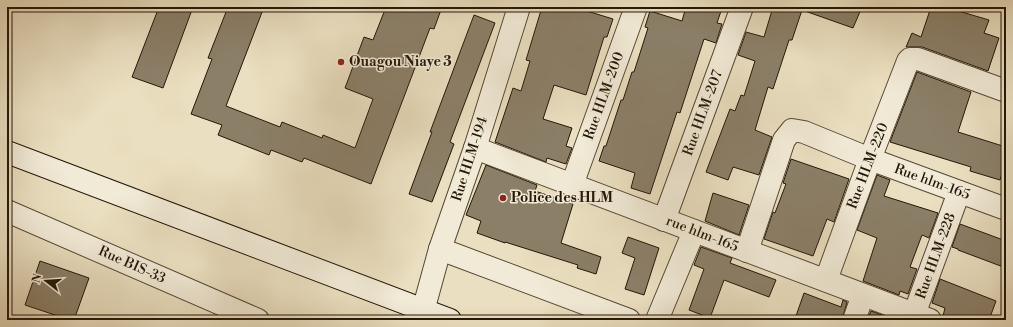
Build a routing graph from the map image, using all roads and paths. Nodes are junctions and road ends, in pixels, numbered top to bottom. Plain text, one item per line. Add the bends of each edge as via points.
1 (519, 7) edge
2 (636, 7) edge
3 (742, 7) edge
4 (1006, 91) edge
5 (475, 148) junction
6 (7, 152) edge
7 (870, 159) junction
8 (572, 185) junction
9 (959, 192) junction
10 (1006, 209) edge
11 (7, 211) edge
12 (664, 220) junction
13 (694, 231) junction
14 (440, 249) junction
15 (747, 251) junction
16 (826, 280) junction
17 (864, 295) junction
18 (423, 315) edge
19 (919, 318) edge
20 (258, 320) edge
21 (450, 320) edge
22 (629, 320) edge
23 (657, 320) edge
24 (854, 320) edge

1 - 5 street, Rue HLM-194
2 - 8 street, Rue HLM-200
3 - 12 street, Rue HLM-207
4 - 7 street, Rue HLM-220 via 918,59 910,60
5 - 8 street, rue hlm-165
5 - 14 street, Rue HLM-194
6 - 18 street
7 - 9 street, Rue hlm-165
7 - 15 street, Rue hlm-165 via 804,132 792,130 784,140
7 - 16 street, Rue HLM-220
8 - 12 street, rue hlm-165
9 - 10 street, Rue hlm-165
9 - 19 street, Rue HLM-228
11 - 20 street, Rue BIS-33
12 - 13 street, rue hlm-165
13 - 15 street, rue hlm-165
13 - 23 street
14 - 18 street, Rue HLM-194
14 - 22 street
15 - 16 street, rue hlm-165
16 - 17 street, rue hlm-165
17 - 19 street, rue hlm-165
17 - 24 street
18 - 21 street

